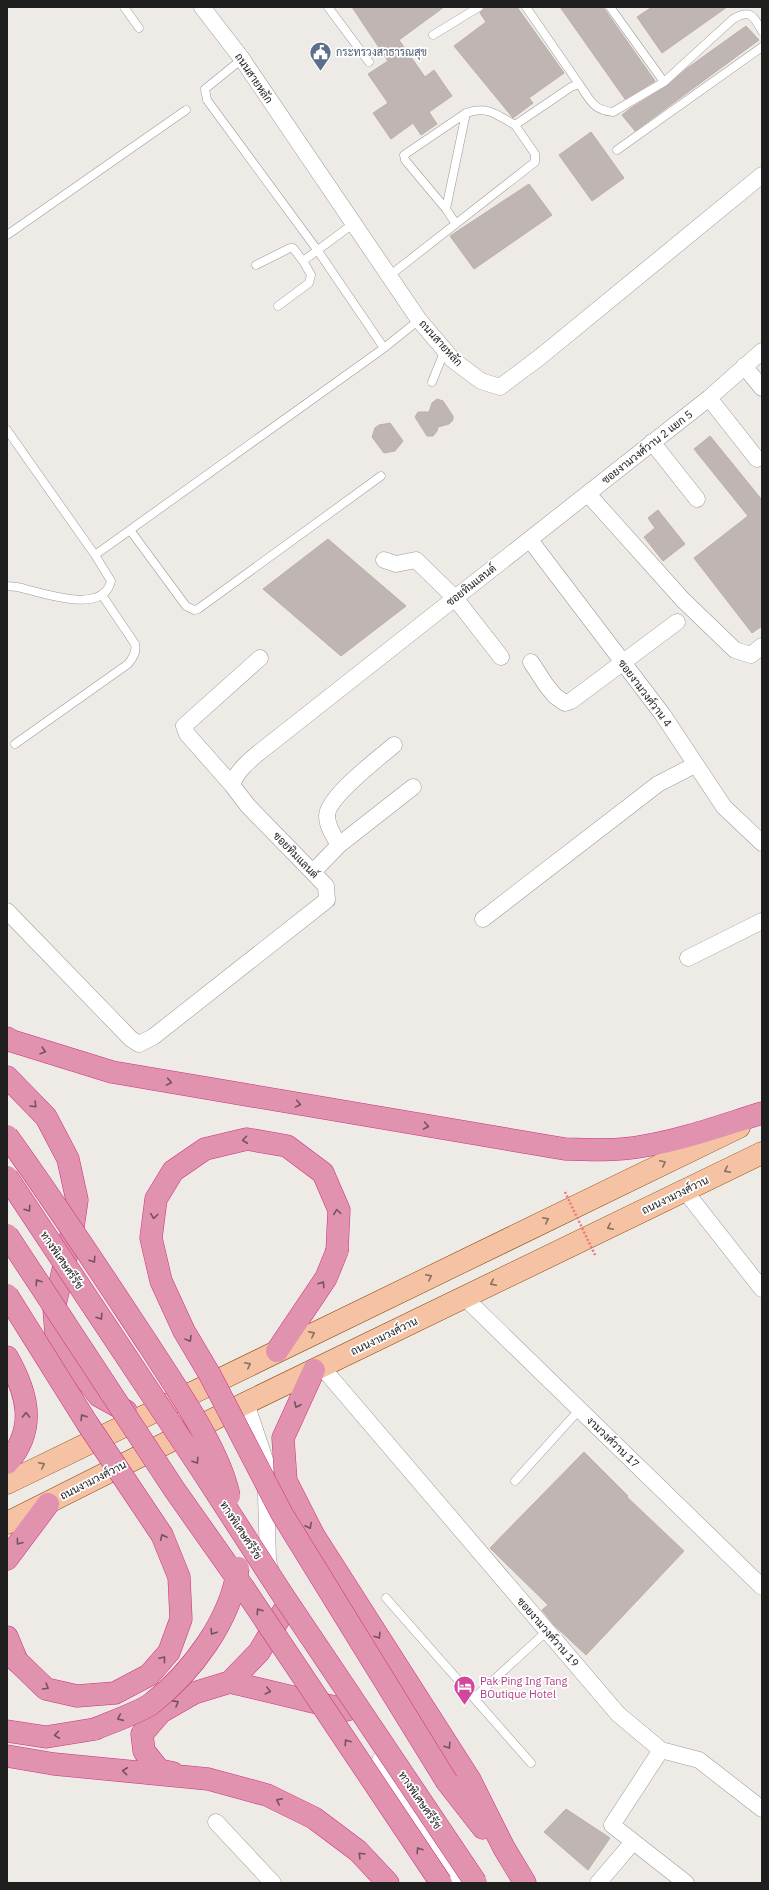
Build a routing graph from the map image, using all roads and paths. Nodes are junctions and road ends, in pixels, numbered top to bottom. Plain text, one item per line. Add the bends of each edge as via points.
1 (124, 7) edge
2 (202, 7) edge
3 (328, 7) edge
4 (479, 7) edge
5 (526, 7) edge
6 (610, 7) edge
7 (139, 28) dead end
8 (762, 31) edge
9 (433, 35) dead end
10 (762, 47) edge
11 (242, 59) junction
12 (369, 62) dead end
13 (664, 82) junction
14 (579, 84) junction
15 (186, 110) dead end
16 (466, 113) junction
17 (515, 125) junction
18 (617, 150) dead end
19 (762, 175) edge
20 (446, 209) junction
21 (353, 224) junction
22 (456, 224) junction
23 (7, 235) edge
24 (318, 250) junction
25 (303, 261) junction
26 (256, 265) dead end
27 (389, 276) junction
28 (278, 306) dead end
29 (419, 320) junction
30 (384, 348) junction
31 (445, 350) junction
32 (762, 351) edge
33 (744, 366) junction
34 (432, 382) dead end
35 (762, 388) edge
36 (709, 398) junction
37 (7, 430) edge
38 (652, 442) junction
39 (757, 459) dead end
40 (381, 476) dead end
41 (588, 494) junction
42 (697, 499) dead end
43 (130, 530) junction
44 (530, 540) junction
45 (95, 555) junction
46 (384, 560) dead end
47 (7, 586) edge
48 (102, 595) junction
49 (455, 598) junction
50 (677, 622) dead end
51 (762, 646) edge
52 (501, 657) dead end
53 (260, 658) dead end
54 (531, 662) dead end
55 (622, 662) junction
56 (15, 744) dead end
57 (394, 745) dead end
58 (695, 765) junction
59 (232, 785) junction
60 (413, 787) dead end
61 (762, 843) edge
62 (339, 845) junction
63 (313, 872) junction
64 (7, 911) edge
65 (483, 919) dead end
66 (762, 921) edge
67 (688, 958) dead end
68 (7, 1038) edge
69 (7, 1077) edge
70 (762, 1113) edge
71 (762, 1116) edge
72 (7, 1136) edge
73 (760, 1158) edge
74 (7, 1177) edge
75 (685, 1190) junction
76 (565, 1192) dead end
77 (7, 1235) edge
78 (595, 1255) dead end
79 (762, 1289) edge
80 (7, 1295) edge
81 (464, 1297) junction
82 (277, 1351) junction
83 (7, 1357) edge
84 (318, 1368) junction
85 (246, 1403) junction
86 (580, 1410) junction
87 (139, 1418) junction
88 (7, 1463) edge
89 (515, 1481) dead end
90 (7, 1482) edge
91 (48, 1504) junction
92 (7, 1523) edge
93 (7, 1559) edge
94 (762, 1587) edge
95 (386, 1598) dead end
96 (283, 1612) junction
97 (547, 1631) junction
98 (7, 1637) edge
99 (230, 1682) junction
100 (474, 1697) junction
101 (347, 1710) junction
102 (7, 1731) edge
103 (662, 1750) junction
104 (7, 1756) edge
105 (531, 1763) dead end
106 (208, 1779) junction
107 (762, 1809) edge
108 (216, 1822) dead end
109 (633, 1842) junction
110 (500, 1847) junction
111 (273, 1883) edge
112 (388, 1883) edge
113 (441, 1883) edge
114 (461, 1883) edge
115 (476, 1883) edge
116 (509, 1883) edge
117 (525, 1883) edge
118 (598, 1883) edge
119 (686, 1883) edge

1 - 7 lane
2 - 11 street, ถนนสายหลัก
3 - 12 lane
4 - 9 lane
5 - 14 lane
6 - 13 lane
8 - 13 lane via 752,16 743,13 733,19
10 - 18 lane
11 - 21 street, ถนนสายหลัก
11 - 24 lane via 205,89 207,100
13 - 14 lane via 613,112 595,107
14 - 17 lane
15 - 23 lane
16 - 17 lane via 482,109
16 - 20 lane
16 - 20 lane via 404,155 405,160
17 - 22 lane via 535,154 535,162
19 - 31 street, ถนนสายหลัก via 500,387 481,381 453,360
20 - 22 lane
21 - 24 lane
21 - 27 street, ถนนสายหลัก
22 - 27 lane
24 - 25 lane
24 - 30 lane
25 - 26 lane via 293,248 290,248
25 - 28 lane via 311,275 309,283
27 - 29 street, ถนนสายหลัก
29 - 30 lane
29 - 31 street, ถนนสายหลัก
30 - 43 lane
31 - 34 lane
32 - 33 street, ซอยงามวงศ์วาน 2 แยก 5
33 - 35 street
33 - 36 street, ซอยงามวงศ์วาน 2 แยก 5
36 - 38 street, ซอยงามวงศ์วาน 2 แยก 5
36 - 39 street
37 - 45 lane
38 - 41 street, ซอยงามวงศ์วาน 2 แยก 5
38 - 42 street
40 - 43 lane via 194,610 186,606
41 - 44 street, ซอยงามวงศ์วาน 2 แยก 5
41 - 51 street via 683,600 734,650 751,655
43 - 45 lane
44 - 49 street, ซอยทิมแลนด์
44 - 55 street, ซอยงามวงศ์วาน 4
45 - 48 lane via 111,580 109,588
46 - 49 street via 396,564 416,560
47 - 48 lane via 79,600
48 - 56 lane via 135,644 132,659
49 - 52 street
49 - 59 street, ซอยทิมแลนด์ via 261,751 246,764
50 - 55 street
53 - 59 street via 184,726 187,734
54 - 55 street via 546,685 564,703 575,699
55 - 58 street, ซอยงามวงศ์วาน 4 via 663,715
57 - 62 street via 338,794 328,808 328,824
58 - 61 street, ซอยงามวงศ์วาน 4 via 724,807
58 - 65 street via 658,784
59 - 63 street, ซอยทิมแลนด์ via 248,806
60 - 62 street
62 - 63 street
63 - 64 street, ซอยทิมแลนด์ via 326,886 327,900 153,1037 139,1044 131,1039
66 - 67 street
68 -> 70 highway via 112,1072 565,1149 605,1150 643,1146 682,1138
69 -> 87 highway via 46,1117 68,1159 77,1200 54,1309 56,1334 74,1364 99,1396
82 -> 71 main road
72 -> 102 highway, bridge via 123,1306 210,1445 227,1487 240,1550 236,1584 224,1616 194,1662 150,1705 95,1729 46,1736
73 -> 75 main road, ถนนงามวงศ์วาน
74 -> 115 highway, ทางพิเศษศรีรัช, bridge
75 - 79 street
75 -> 81 main road, ถนนงามวงศ์วาน
76 - 78 path, bridge
113 -> 77 highway, bridge via 243,1586 174,1489
98 -> 80 highway, bridge via 17,1661 46,1689 77,1696 115,1693 149,1675 169,1652 181,1619 178,1576 162,1535 87,1423
81 - 84 main road, ถนนงามวงศ์วาน
81 - 86 street, งามวงศ์วาน 17
87 -> 82 main road
82 -> 110 highway, bridge via 326,1278 337,1251 339,1210 323,1173 287,1146 247,1138 205,1149 173,1172 156,1199 151,1238 161,1281 184,1331 282,1514 447,1782
88 -> 83 highway via 24,1438 27,1416 23,1391
84 - 85 main road, ถนนงามวงศ์วาน
84 - 97 street, ซอยงามวงศ์วาน 19
84 -> 110 highway via 283,1438 286,1481 314,1536 470,1780
85 - 91 main road, ถนนงามวงศ์วาน
85 - 96 street via 264,1460 268,1560
86 - 89 lane
86 - 94 street, งามวงศ์วาน 17
90 -> 87 main road
91 - 92 main road, ถนนงามวงศ์วาน
91 -> 93 highway
95 - 100 lane
96 - 99 highway via 259,1652
96 - 101 street
97 - 100 lane
97 - 103 street, ซอยงามวงศ์วาน 19 via 618,1714
99 -> 101 highway
106 -> 99 highway via 159,1770 144,1751 142,1734 161,1712 194,1693
100 - 105 lane
101 - 114 street
103 - 107 street via 699,1760
103 - 109 street via 612,1822 612,1827
106 -> 104 highway via 54,1764
112 -> 106 highway via 358,1851 314,1818 267,1795
108 - 111 street
109 - 118 street
109 - 119 street
110 - 116 highway via 510,1874
110 - 117 highway

